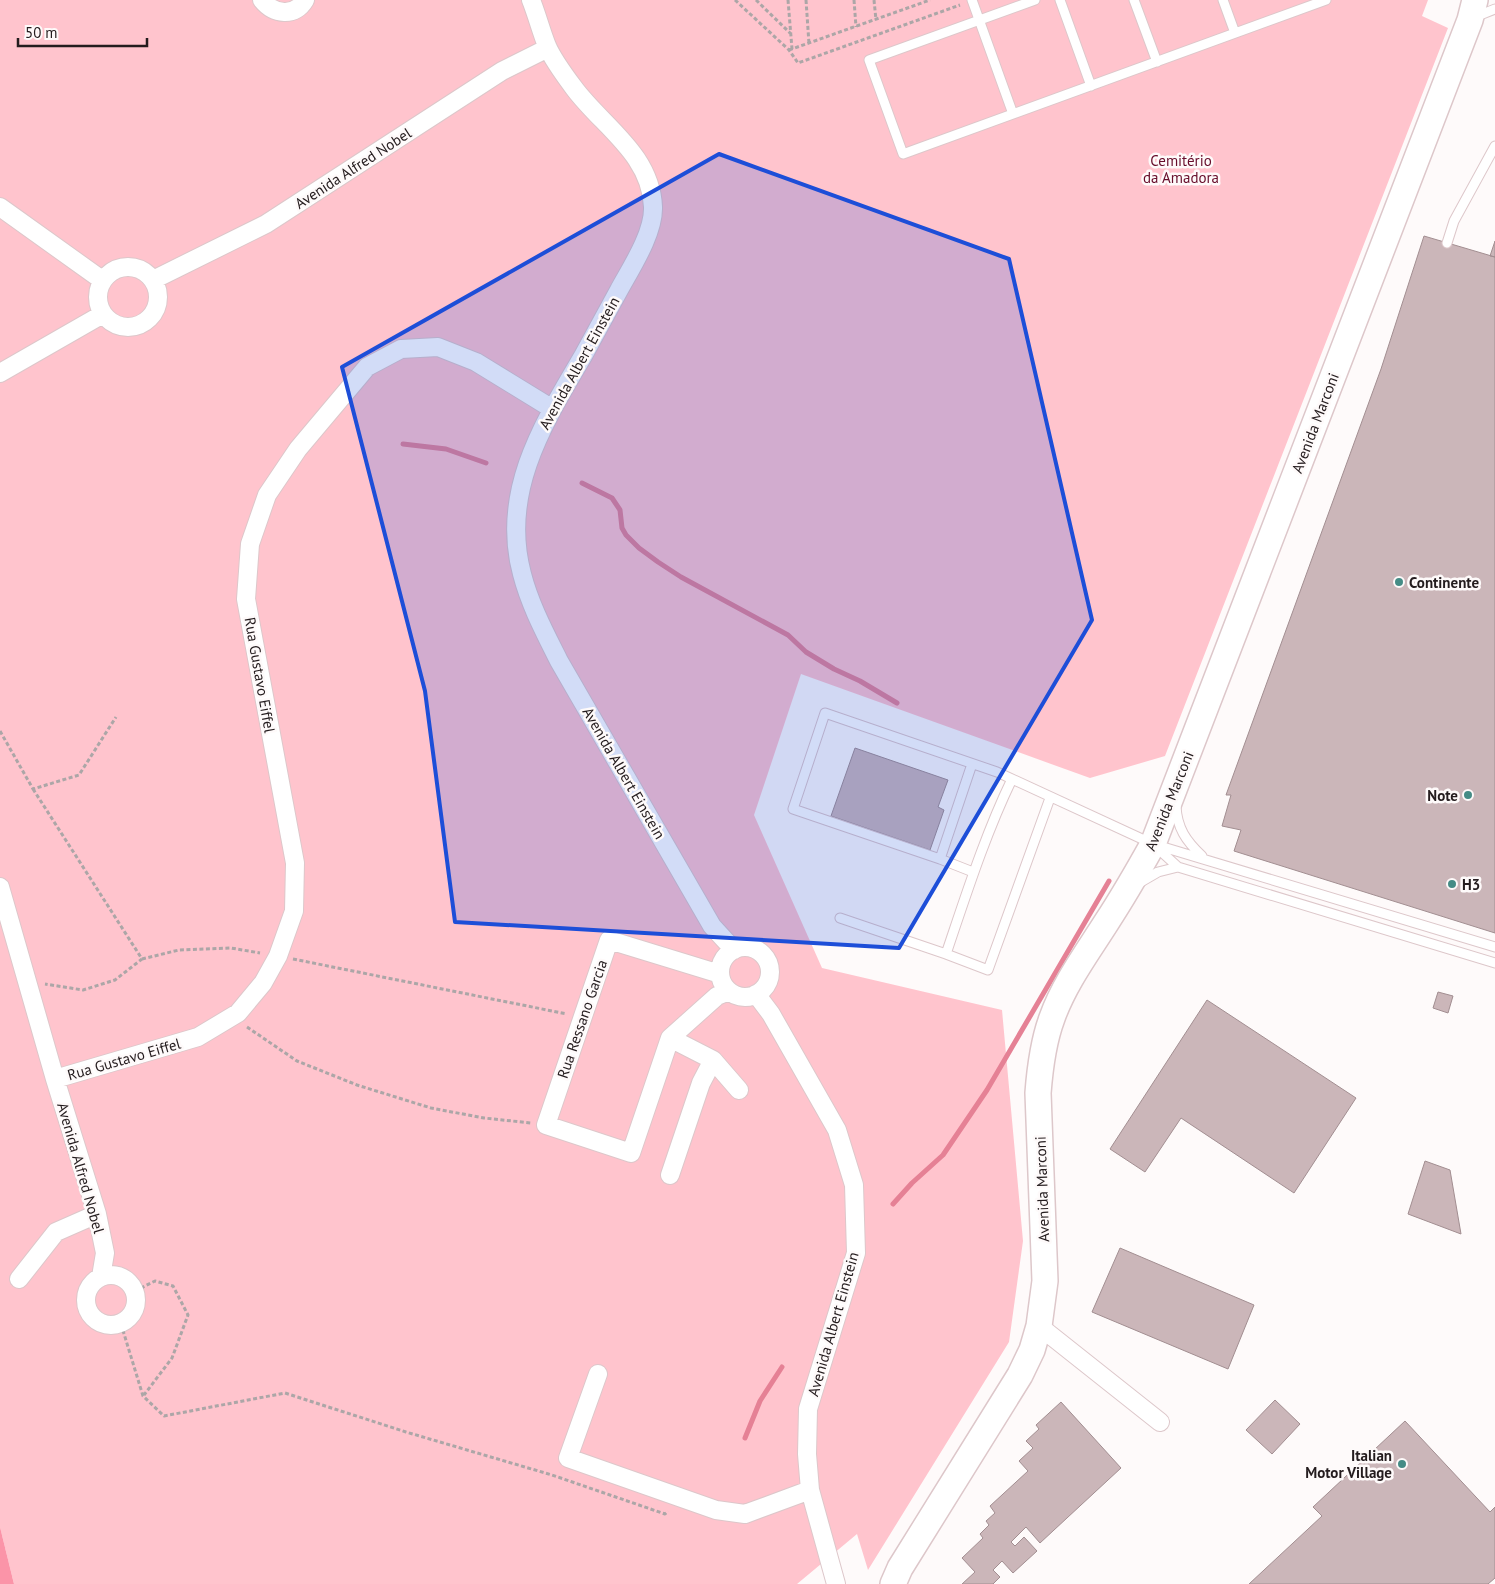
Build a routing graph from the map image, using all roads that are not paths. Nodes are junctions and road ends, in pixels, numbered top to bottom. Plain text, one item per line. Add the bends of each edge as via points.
1 (262, 0) edge
2 (306, 0) edge
3 (531, 0) edge
4 (972, 0) edge
5 (1035, 0) edge
6 (1060, 0) edge
7 (1134, 0) edge
8 (1223, 0) edge
9 (1326, 0) edge
10 (1486, 0) edge
11 (1299, 5) edge
12 (1495, 9) edge
13 (1473, 10) edge
14 (978, 21) junction
15 (1235, 33) junction
16 (548, 48) junction
17 (1157, 62) junction
18 (1091, 86) junction
19 (1013, 114) junction
20 (1495, 146) edge
21 (0, 206) edge
22 (1447, 243) dead end
23 (102, 280) junction
24 (153, 280) junction
25 (102, 314) junction
26 (0, 373) edge
27 (551, 408) junction
28 (972, 764) junction
29 (1012, 779) junction
30 (1176, 786) junction
31 (1050, 798) junction
32 (1153, 844) junction
33 (1204, 858) junction
34 (940, 859) junction
35 (1178, 867) junction
36 (973, 872) junction
37 (0, 887) edge
38 (1126, 892) junction
39 (840, 918) dead end
40 (1495, 947) edge
41 (734, 950) junction
42 (946, 954) junction
43 (1495, 963) edge
44 (720, 974) junction
45 (729, 991) junction
46 (756, 994) junction
47 (670, 1038) junction
48 (713, 1060) junction
49 (55, 1079) junction
50 (739, 1090) dead end
51 (670, 1175) dead end
52 (97, 1214) junction
53 (102, 1277) junction
54 (19, 1279) dead end
55 (1040, 1326) junction
56 (598, 1374) dead end
57 (1160, 1422) dead end
58 (810, 1490) junction
59 (897, 1576) edge
60 (836, 1584) edge
61 (880, 1584) edge

1 - 2 street via 268,7 283,13 291,12
3 - 16 street, Avenida Albert Einstein
4 - 14 lane
5 - 14 lane
6 - 18 lane
7 - 17 lane
8 - 15 lane
9 - 11 lane
10 - 13 street, Avenida Marconi
11 - 15 lane
12 - 13 lane
13 - 30 street, Avenida Marconi
14 - 19 lane
14 - 19 lane via 869,60 903,154
15 - 17 lane
16 - 24 street, Avenida Alfred Nobel via 502,71 266,224
16 - 27 street, Avenida Albert Einstein via 574,88 639,160 652,193 653,210 650,228 636,259
17 - 18 lane
18 - 19 lane
20 - 22 lane via 1454,221
21 - 23 street
23 - 24 street via 109,272 128,266 146,272
23 - 25 street via 97,297
24 - 25 street via 158,298 152,315 145,322 127,327 109,321
25 - 26 street
27 - 41 street, Avenida Albert Einstein via 518,496 517,540 530,597 564,669 712,926
27 - 49 street, Rua Gustavo Eiffel via 476,362 438,347 401,349 367,367 298,449 267,495 250,544 246,599 295,863 294,911 278,956 263,983 238,1013 198,1037
28 - 29 lane
28 - 34 lane
28 - 34 lane via 825,713 793,809
29 - 31 lane
29 - 36 lane
30 - 32 street, Avenida Marconi
30 - 33 lane via 1179,826 1186,840
31 - 32 lane
31 - 42 lane via 988,970
32 - 33 lane
32 - 35 lane
32 - 38 street, Avenida Marconi
33 - 40 lane
34 - 36 lane
35 - 38 lane via 1158,872
35 - 43 lane
36 - 42 lane
37 - 49 street, Avenida Alfred Nobel
38 - 55 street, Avenida Marconi via 1062,994 1045,1042 1038,1093 1044,1281
39 - 42 lane
41 - 44 street via 723,960
41 - 46 street via 749,948 767,961 767,984
44 - 45 street
44 - 47 street, Rua Ressano Garcia via 609,940 546,1125 631,1153
45 - 46 street via 742,997
45 - 47 street via 717,996
46 - 58 street, Avenida Albert Einstein via 771,1014 837,1130 854,1184 856,1253 808,1409
47 - 48 street
48 - 50 street
48 - 51 street via 701,1084
49 - 52 street, Avenida Alfred Nobel
52 - 53 street, Avenida Alfred Nobel via 105,1254
52 - 54 street via 56,1232
53 - 53 street via 89,1288 86,1306 90,1314 104,1325 121,1324 128,1320 136,1306 135,1291 125,1278
55 - 57 street
55 - 59 street, Avenida Marconi via 1020,1375
56 - 58 street via 568,1458 716,1510 745,1514
58 - 60 street, Avenida Albert Einstein
59 - 61 street, Avenida Marconi

